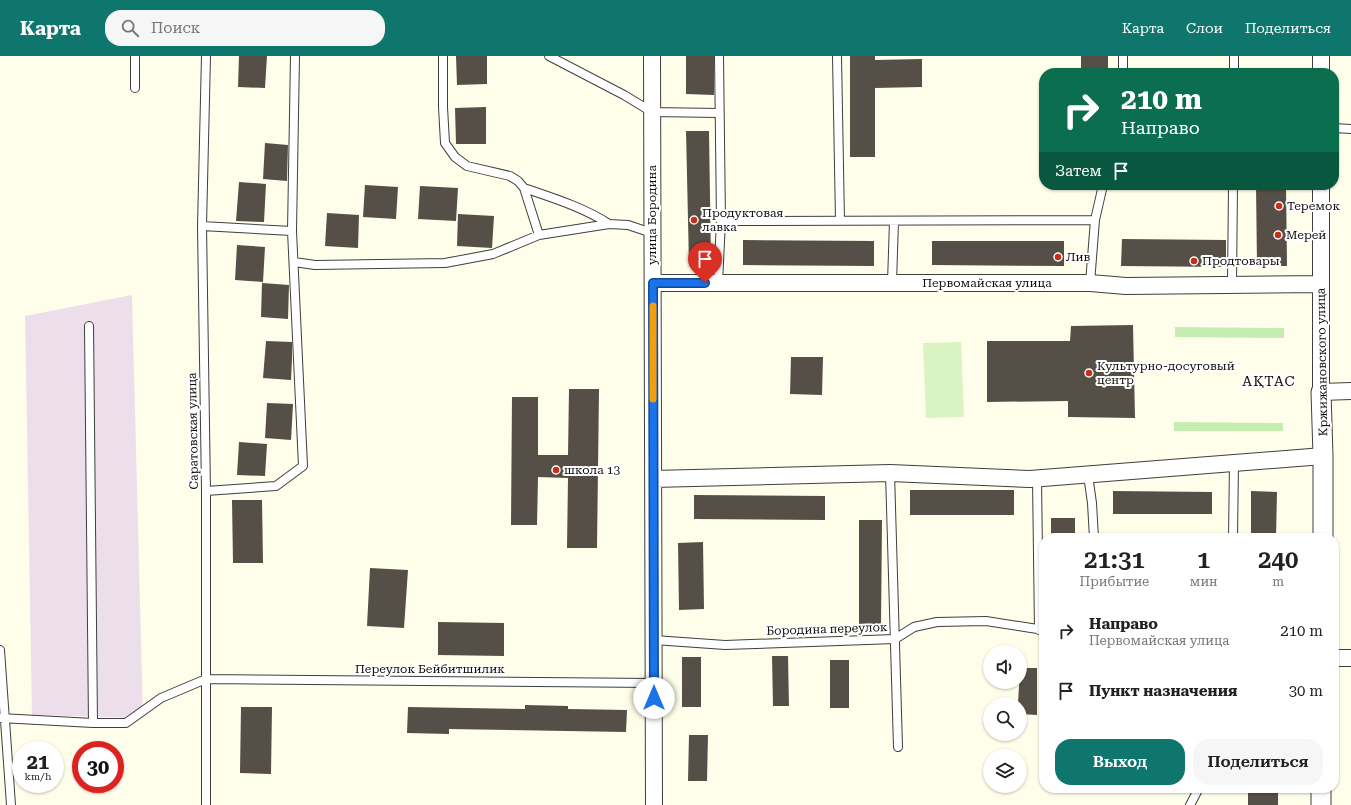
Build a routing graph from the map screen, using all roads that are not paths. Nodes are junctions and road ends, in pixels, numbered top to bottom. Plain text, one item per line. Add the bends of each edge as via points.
1 (135, 56) edge
2 (206, 56) edge
3 (296, 56) edge
4 (443, 56) edge
5 (549, 56) edge
6 (652, 56) edge
7 (719, 56) edge
8 (837, 56) edge
9 (1123, 56) edge
10 (1234, 56) edge
11 (1321, 56) edge
12 (1124, 68) edge
13 (1234, 68) edge
14 (1321, 68) edge
15 (135, 88) dead end
16 (652, 112) junction
17 (719, 113) junction
18 (1339, 128) edge
19 (1351, 129) edge
20 (524, 188) junction
21 (1101, 190) edge
22 (1233, 190) edge
23 (1321, 190) edge
24 (1095, 220) junction
25 (721, 221) junction
26 (840, 221) junction
27 (894, 221) junction
28 (609, 224) junction
29 (202, 226) junction
30 (292, 231) junction
31 (652, 233) junction
32 (539, 235) junction
33 (294, 262) junction
34 (653, 283) junction
35 (718, 283) junction
36 (892, 284) junction
37 (1090, 284) junction
38 (1232, 284) junction
39 (1321, 284) junction
40 (89, 326) dead end
41 (1351, 391) edge
42 (1321, 392) junction
43 (1323, 456) junction
44 (1234, 463) junction
45 (890, 473) junction
46 (1088, 475) junction
47 (653, 479) junction
48 (1037, 479) junction
49 (206, 491) junction
50 (1094, 533) edge
51 (1233, 533) edge
52 (1323, 533) edge
53 (1039, 539) edge
54 (1039, 630) edge
55 (895, 639) junction
56 (654, 640) junction
57 (0, 650) edge
58 (1339, 658) edge
59 (1351, 658) edge
60 (206, 679) junction
61 (654, 682) junction
62 (2, 718) edge
63 (92, 723) junction
64 (898, 746) dead end
65 (1196, 793) edge
66 (1321, 793) edge
67 (11, 805) edge
68 (206, 805) edge
69 (654, 805) edge
70 (1190, 805) edge
71 (1321, 805) edge

1 - 15 lane
2 - 29 lane, Саратовская улица
3 - 30 lane
4 - 20 lane via 445,143 455,157 467,166 510,176
5 - 16 lane
6 - 16 street, улица Бородина
7 - 17 lane
8 - 26 lane
9 - 12 lane
10 - 13 lane
11 - 14 street
16 - 17 lane
16 - 31 street, улица Бородина
17 - 25 lane
18 - 19 lane
20 - 28 lane via 568,203
20 - 32 lane
21 - 24 lane
22 - 38 lane
23 - 39 street, Кржижановского улица
24 - 27 lane
24 - 37 lane
25 - 26 lane
25 - 35 lane
26 - 27 lane
27 - 36 lane
28 - 31 lane via 628,225
28 - 32 lane
29 - 30 lane
29 - 49 lane, Саратовская улица
30 - 33 lane
31 - 34 street, улица Бородина
32 - 33 lane via 493,254 445,263 315,265
33 - 49 lane via 303,466 276,486
34 - 35 street, Первомайская улица
34 - 47 street, улица Бородина
35 - 36 street, Первомайская улица
36 - 37 street, Первомайская улица
37 - 38 street, Первомайская улица
38 - 39 street, Первомайская улица
39 - 42 street, Кржижановского улица
40 - 63 lane
41 - 42 street
42 - 43 street, Кржижановского улица
43 - 44 street
43 - 52 street, Кржижановского улица
44 - 46 street
44 - 51 lane
45 - 47 street
45 - 48 street
45 - 55 lane
46 - 48 street
46 - 50 lane
47 - 56 street, улица Бородина
48 - 53 lane
49 - 60 lane, Саратовская улица
54 - 55 lane, Бородина переулок via 986,621 938,622 914,627
55 - 56 lane, Бородина переулок via 725,645
55 - 64 lane
56 - 61 street, улица Бородина
57 - 62 lane
58 - 59 street
60 - 61 lane, Переулок Бейбитшилик
60 - 63 lane via 161,698 126,723
60 - 68 lane, Саратовская улица
61 - 69 street, улица Бородина
62 - 63 lane
62 - 67 lane
65 - 70 lane
66 - 71 street

